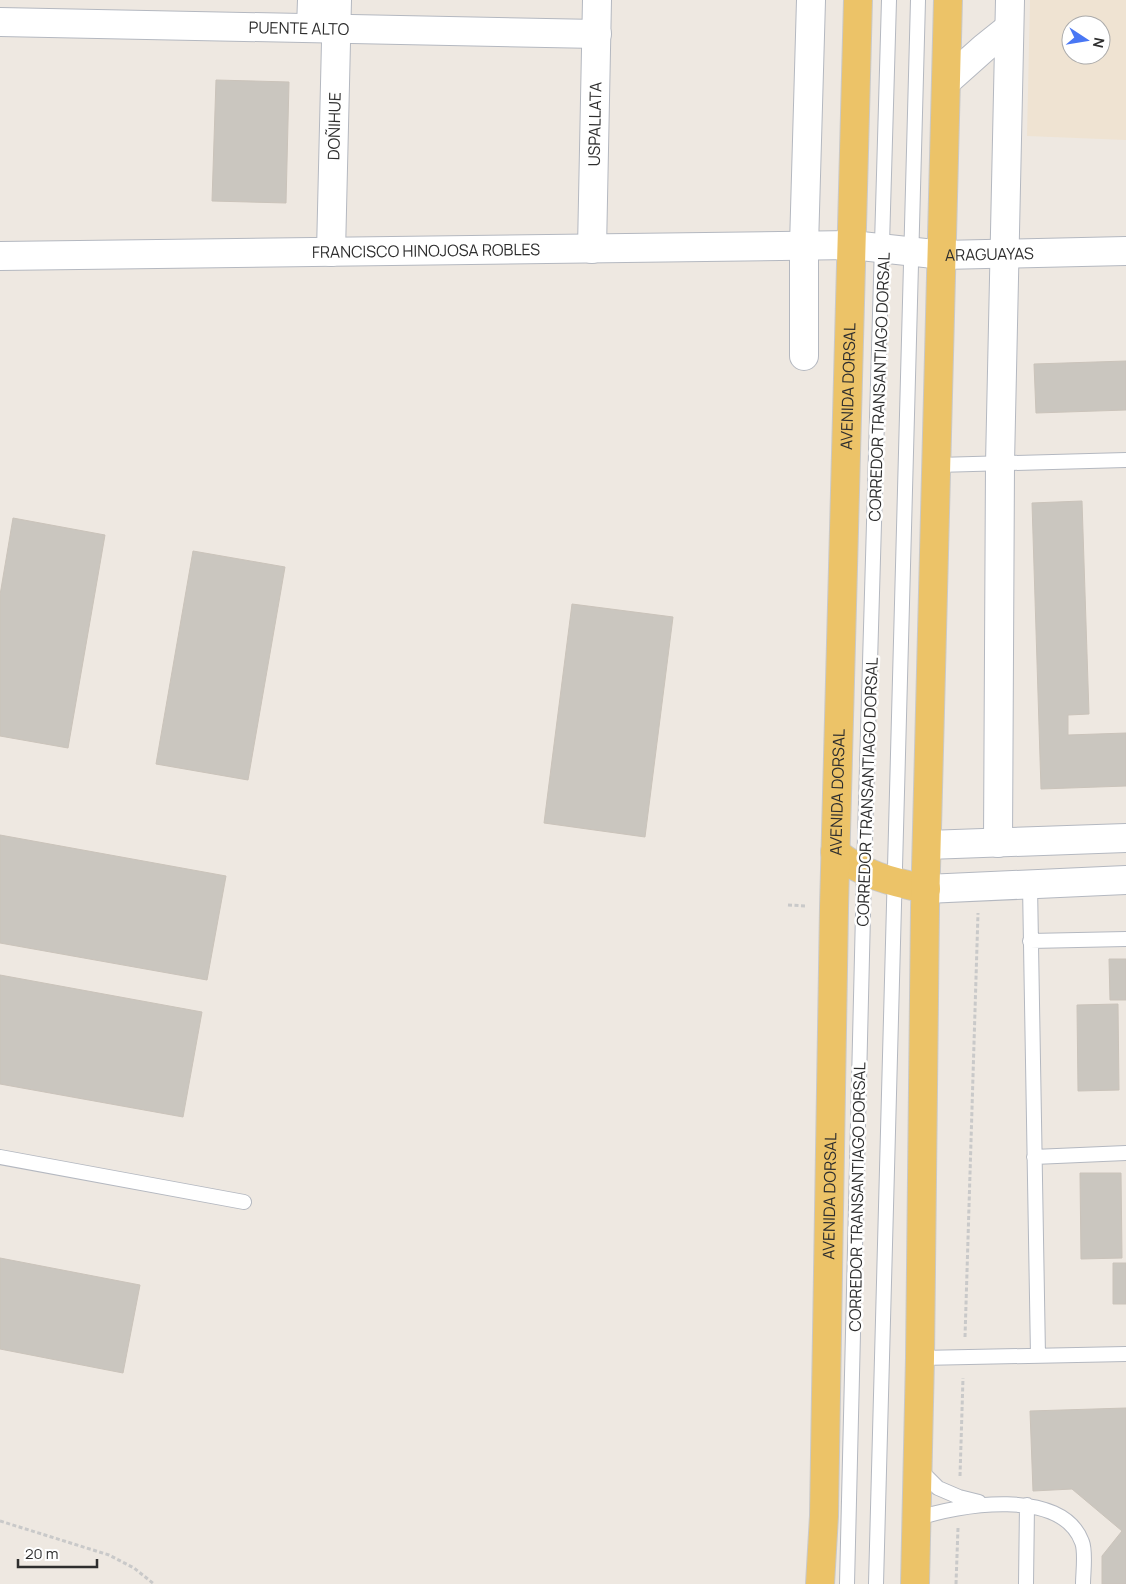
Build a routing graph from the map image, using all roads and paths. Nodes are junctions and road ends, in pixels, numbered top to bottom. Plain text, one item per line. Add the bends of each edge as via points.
1 (312, 0) edge
2 (337, 0) edge
3 (598, 0) edge
4 (811, 0) edge
5 (858, 0) edge
6 (889, 0) edge
7 (918, 0) edge
8 (948, 0) edge
9 (1010, 0) edge
10 (0, 22) edge
11 (1009, 28) junction
12 (324, 29) junction
13 (597, 34) junction
14 (946, 81) junction
15 (852, 245) junction
16 (804, 246) junction
17 (883, 248) junction
18 (592, 249) junction
19 (912, 251) junction
20 (1126, 251) edge
21 (331, 252) junction
22 (1004, 254) junction
23 (943, 255) junction
24 (0, 256) edge
25 (804, 356) dead end
26 (1126, 460) edge
27 (1000, 464) junction
28 (937, 465) junction
29 (1126, 838) edge
30 (998, 843) junction
31 (927, 845) junction
32 (835, 852) junction
33 (864, 872) junction
34 (1126, 880) edge
35 (895, 883) junction
36 (1030, 885) junction
37 (926, 888) junction
38 (1126, 939) edge
39 (1030, 941) junction
40 (1126, 1153) edge
41 (0, 1157) edge
42 (1034, 1157) junction
43 (244, 1202) dead end
44 (1126, 1354) edge
45 (1038, 1356) junction
46 (920, 1358) junction
47 (918, 1468) junction
48 (991, 1505) junction
49 (1027, 1505) junction
50 (916, 1519) junction
51 (0, 1521) edge
52 (154, 1584) edge
53 (820, 1584) edge
54 (847, 1584) edge
55 (876, 1584) edge
56 (915, 1584) edge
57 (1026, 1584) edge
58 (1083, 1584) edge

1 - 12 street, DOÑIHUE
2 - 12 street, DOÑIHUE
3 - 13 street, USPALLATA
4 - 16 street
5 - 15 main road, AVENIDA DORSAL
6 - 17 lane, CORREDOR TRANSANTIAGO DORSAL
7 - 19 lane, CORREDOR TRANSANTIAGO DORSAL
8 - 14 main road
9 - 11 street
10 - 12 street, PUENTE ALTO
11 - 14 street
11 - 22 street
12 - 13 street, PUENTE ALTO
12 - 21 street, DOÑIHUE
13 - 18 street, USPALLATA
14 - 23 main road
15 - 16 street, FRANCISCO HINOJOSA ROBLES
15 - 17 street, ARAGUAYAS
15 - 32 main road, AVENIDA DORSAL
16 - 18 street, FRANCISCO HINOJOSA ROBLES
16 - 25 street
17 - 19 street, ARAGUAYAS
17 - 33 lane, CORREDOR TRANSANTIAGO DORSAL
18 - 21 street, FRANCISCO HINOJOSA ROBLES
19 - 23 street, ARAGUAYAS
19 - 35 lane, CORREDOR TRANSANTIAGO DORSAL
20 - 22 street, ARAGUAYAS
21 - 24 street, FRANCISCO HINOJOSA ROBLES
22 - 23 street, ARAGUAYAS
22 - 27 street
23 - 28 main road
26 - 27 lane
27 - 28 lane
27 - 30 street
28 - 31 main road
29 - 30 street
30 - 31 street
31 - 37 main road
32 - 33 main road
32 - 53 main road, AVENIDA DORSAL via 824,1516
33 - 35 main road
33 - 54 lane, CORREDOR TRANSANTIAGO DORSAL
34 - 36 street
35 - 37 main road
35 - 55 lane, CORREDOR TRANSANTIAGO DORSAL
36 - 37 street
36 - 39 lane
37 - 46 main road
38 - 39 lane
39 - 42 lane
40 - 42 lane
41 - 43 lane
42 - 45 lane
44 - 45 lane
45 - 46 lane
46 - 47 main road
47 - 48 lane via 938,1488
47 - 50 main road
48 - 49 lane
48 - 50 lane via 936,1512
49 - 57 lane
49 - 58 lane via 1054,1512 1080,1536 1084,1544
50 - 56 main road
51 - 52 path via 109,1555 134,1568

